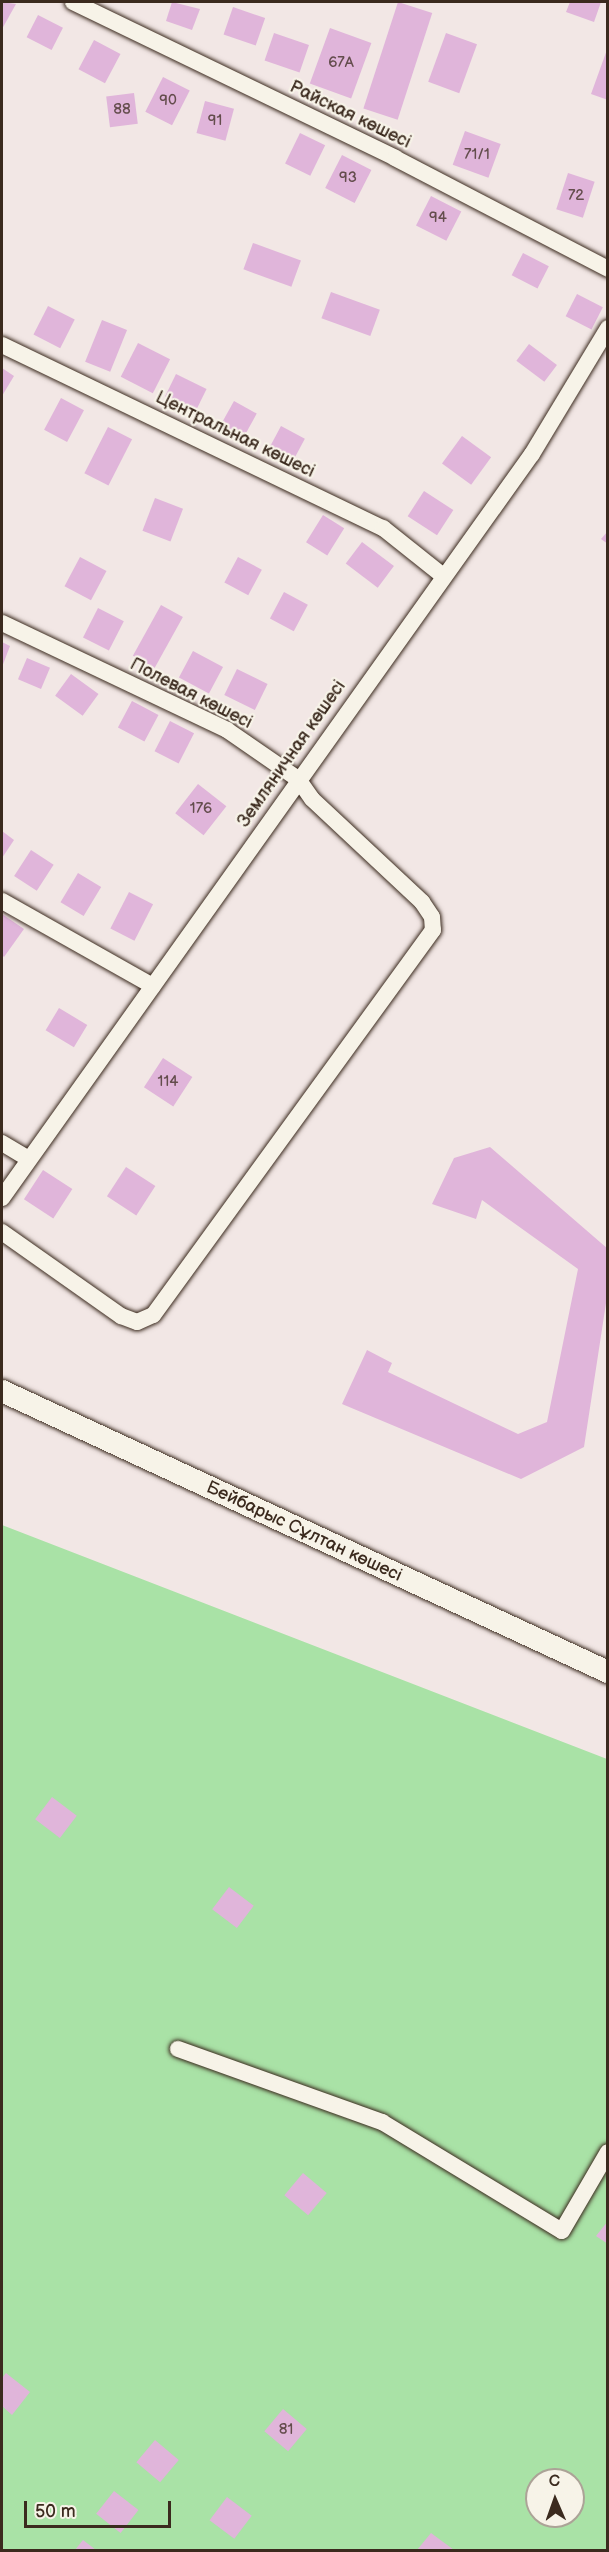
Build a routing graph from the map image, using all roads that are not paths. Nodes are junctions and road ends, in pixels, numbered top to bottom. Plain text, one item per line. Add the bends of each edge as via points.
1 (73, 2) edge
2 (608, 269) edge
3 (608, 328) edge
4 (2, 345) edge
5 (442, 575) junction
6 (2, 623) edge
7 (298, 779) junction
8 (2, 901) edge
9 (153, 986) junction
10 (2, 1143) edge
11 (29, 1159) junction
12 (2, 1198) edge
13 (2, 1232) edge
14 (2, 1391) edge
15 (608, 1672) edge
16 (178, 2049) dead end
17 (608, 2152) edge

1 - 2 street, Райская көшесі via 395,158
3 - 5 street, Земляничная көшесі via 532,454
4 - 5 street, Центральная көшесі via 383,528
5 - 7 street, Земляничная көшесі
6 - 7 street, Полевая көшесі via 227,730
7 - 9 street, Земляничная көшесі
7 - 13 street, Полевая көшесі via 312,799 422,902 432,917 433,930 153,1315 137,1322 121,1316
8 - 9 street
9 - 11 street, Земляничная көшесі
10 - 11 street
11 - 12 street, Земляничная көшесі
14 - 15 street, Бейбарыс Сұлтан көшесі
16 - 17 street via 382,2122 562,2230

